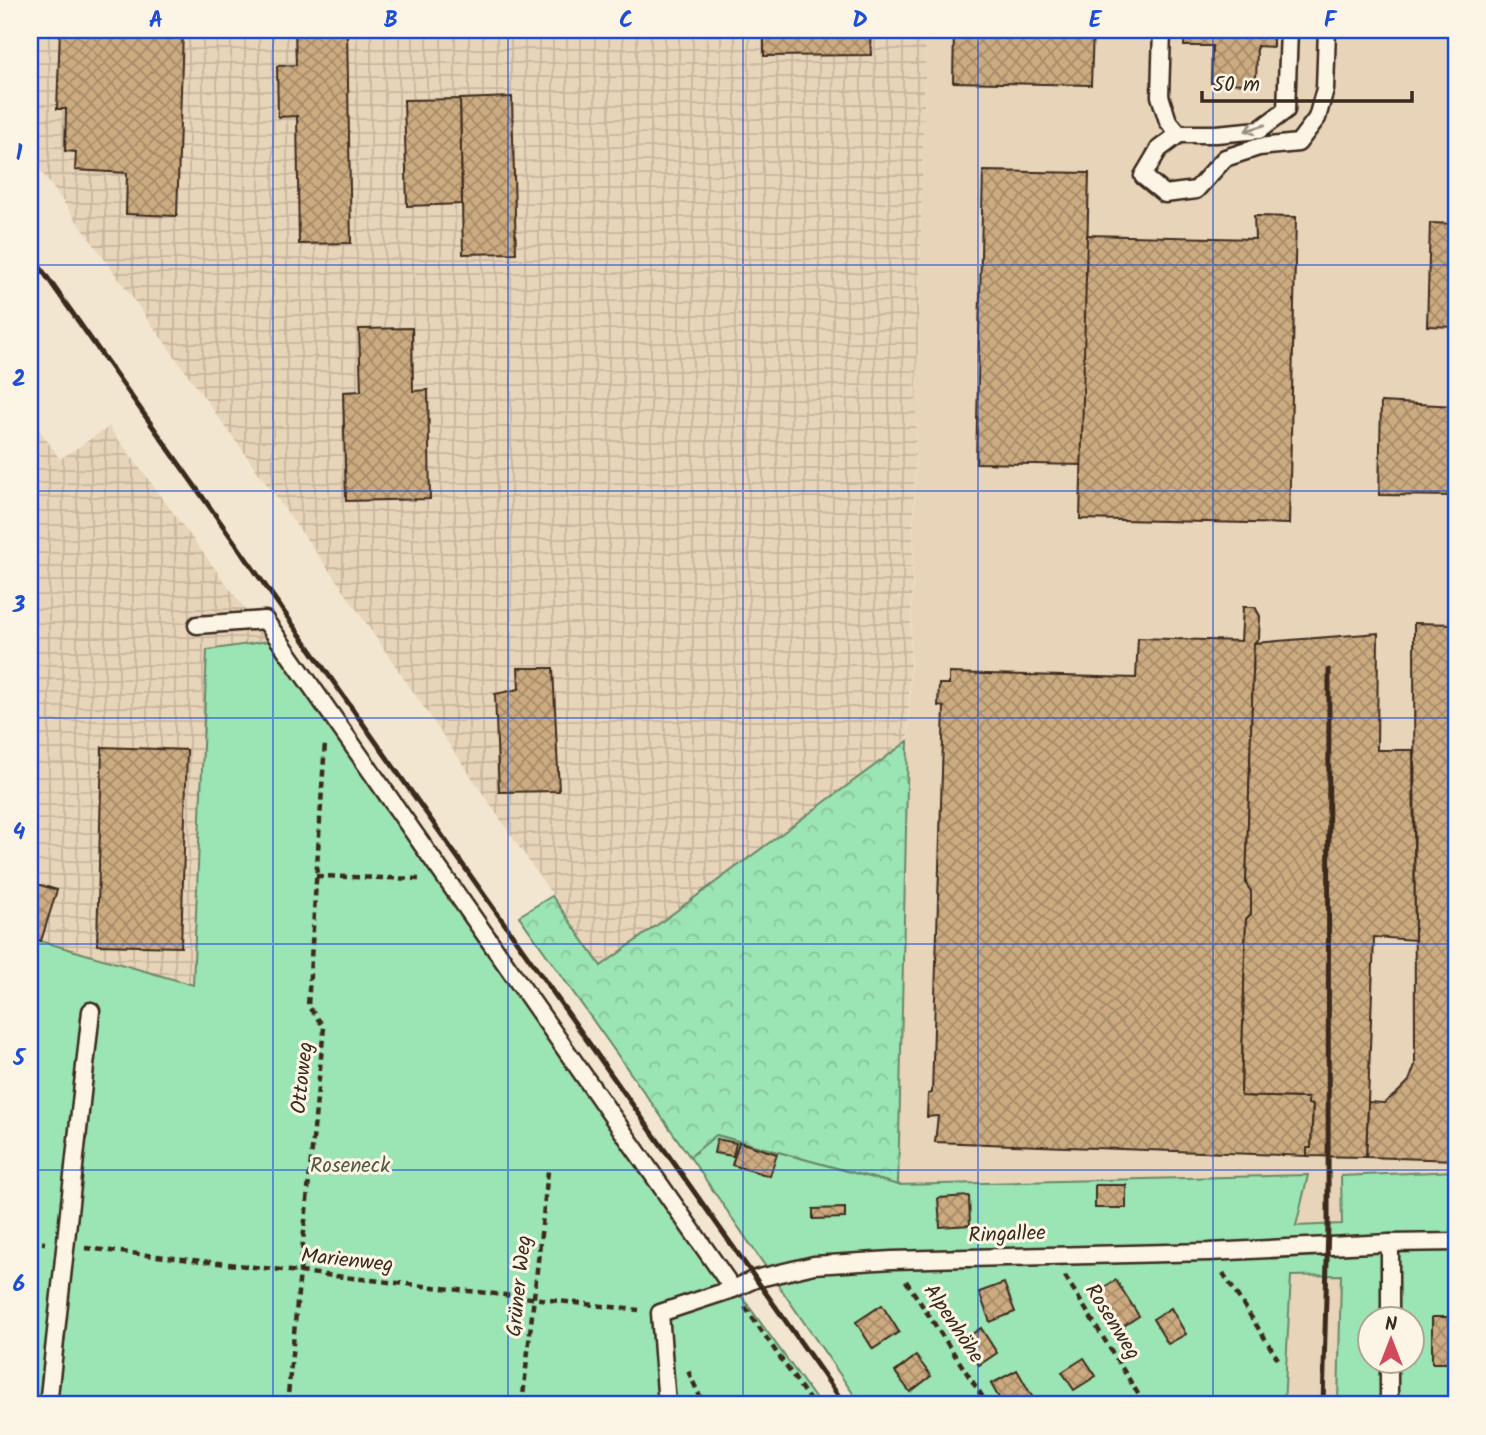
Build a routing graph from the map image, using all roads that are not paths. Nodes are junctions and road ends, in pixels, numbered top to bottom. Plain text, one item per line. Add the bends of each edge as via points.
1 (1162, 30) edge
2 (1289, 30) edge
3 (1327, 30) edge
4 (1179, 134) junction
5 (197, 625) dead end
6 (91, 1011) dead end
7 (1456, 1242) edge
8 (1391, 1243) junction
9 (733, 1289) junction
10 (1390, 1306) edge
11 (1389, 1376) edge
12 (48, 1405) edge
13 (667, 1405) edge
14 (1389, 1405) edge

1 - 4 lane via 1160,96 1168,121
2 -> 4 lane via 1286,110 1259,130
3 - 4 lane via 1325,89 1317,118 1298,143 1259,147 1225,158 1196,190 1165,194 1143,176 1159,149
5 - 9 lane via 265,620
6 - 12 lane
7 - 8 lane, Ringallee
8 - 9 lane, Ringallee via 814,1265
8 - 10 lane
9 - 13 lane, Ringallee via 660,1313
11 - 14 lane

